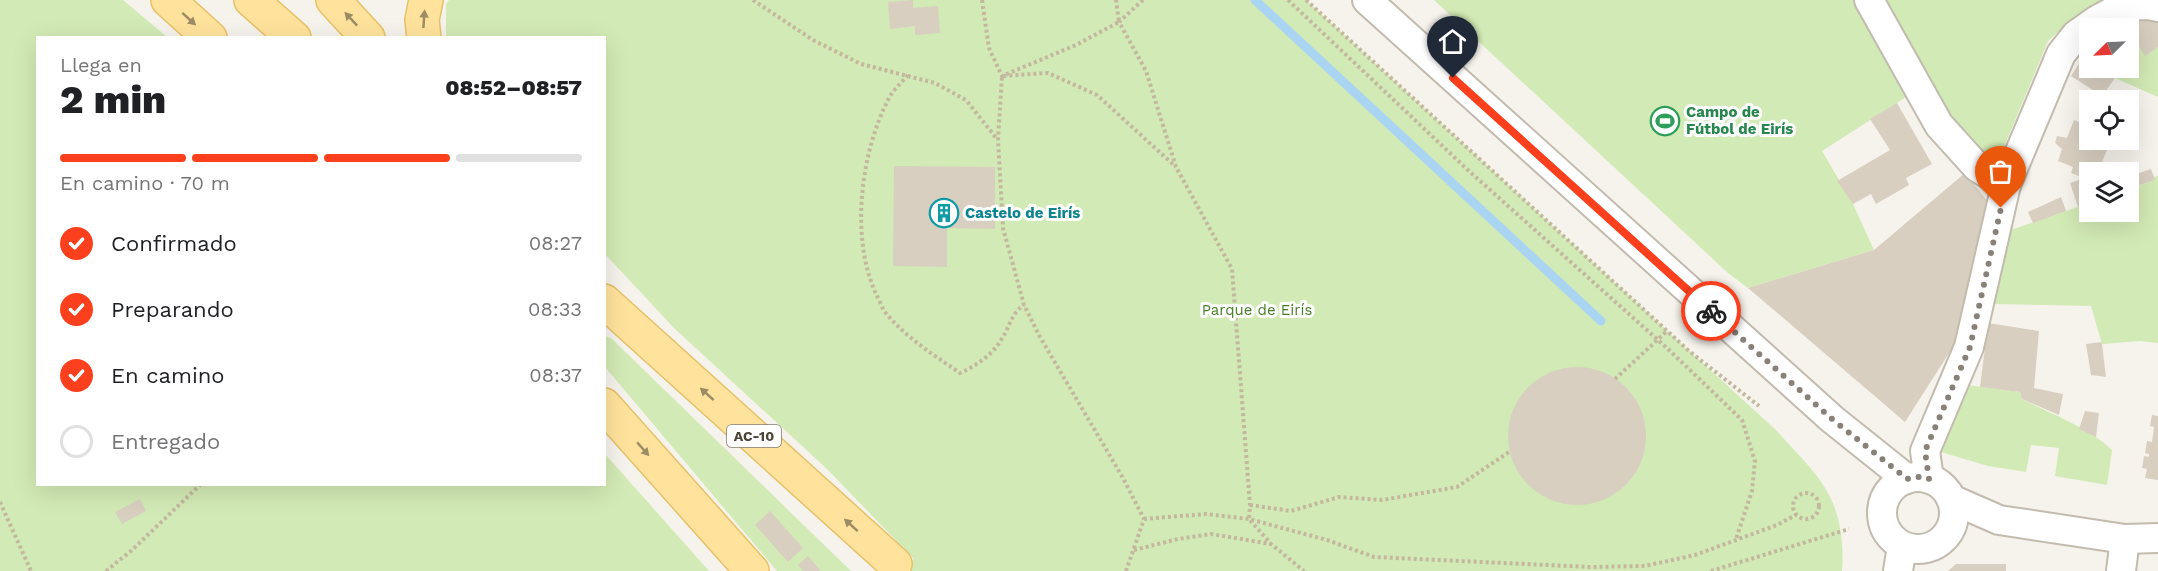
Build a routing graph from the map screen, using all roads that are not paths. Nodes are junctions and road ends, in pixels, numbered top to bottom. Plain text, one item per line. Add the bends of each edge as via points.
1 (168, 0) edge
2 (333, 0) edge
3 (426, 0) edge
4 (1367, 0) edge
5 (1869, 0) edge
6 (2158, 7) edge
7 (208, 36) edge
8 (366, 36) edge
9 (424, 36) edge
10 (2006, 185) junction
11 (608, 303) edge
12 (606, 407) edge
13 (1832, 419) junction
14 (1918, 479) junction
15 (1885, 499) junction
16 (1951, 499) junction
17 (1999, 520) junction
18 (1949, 532) junction
19 (2158, 538) edge
20 (2125, 539) junction
21 (1908, 559) edge
22 (895, 564) dead end
23 (752, 571) edge
24 (2121, 571) edge

1 -> 7 main road
8 -> 2 main road
9 -> 3 main road
4 - 13 street
5 - 10 street via 1940,125 1977,167
6 - 10 street via 2124,6 2076,35 2061,54
10 - 14 street via 1970,347 1925,451
22 -> 11 main road, AC-10
12 -> 23 main road
13 - 14 street
13 - 15 street
14 - 15 street via 1890,490
14 - 16 street via 1946,490
15 - 21 street via 1882,520
16 - 17 street
16 - 18 street via 1954,510
17 - 18 street
17 - 20 street
18 - 21 street
19 - 20 street
20 - 24 street

